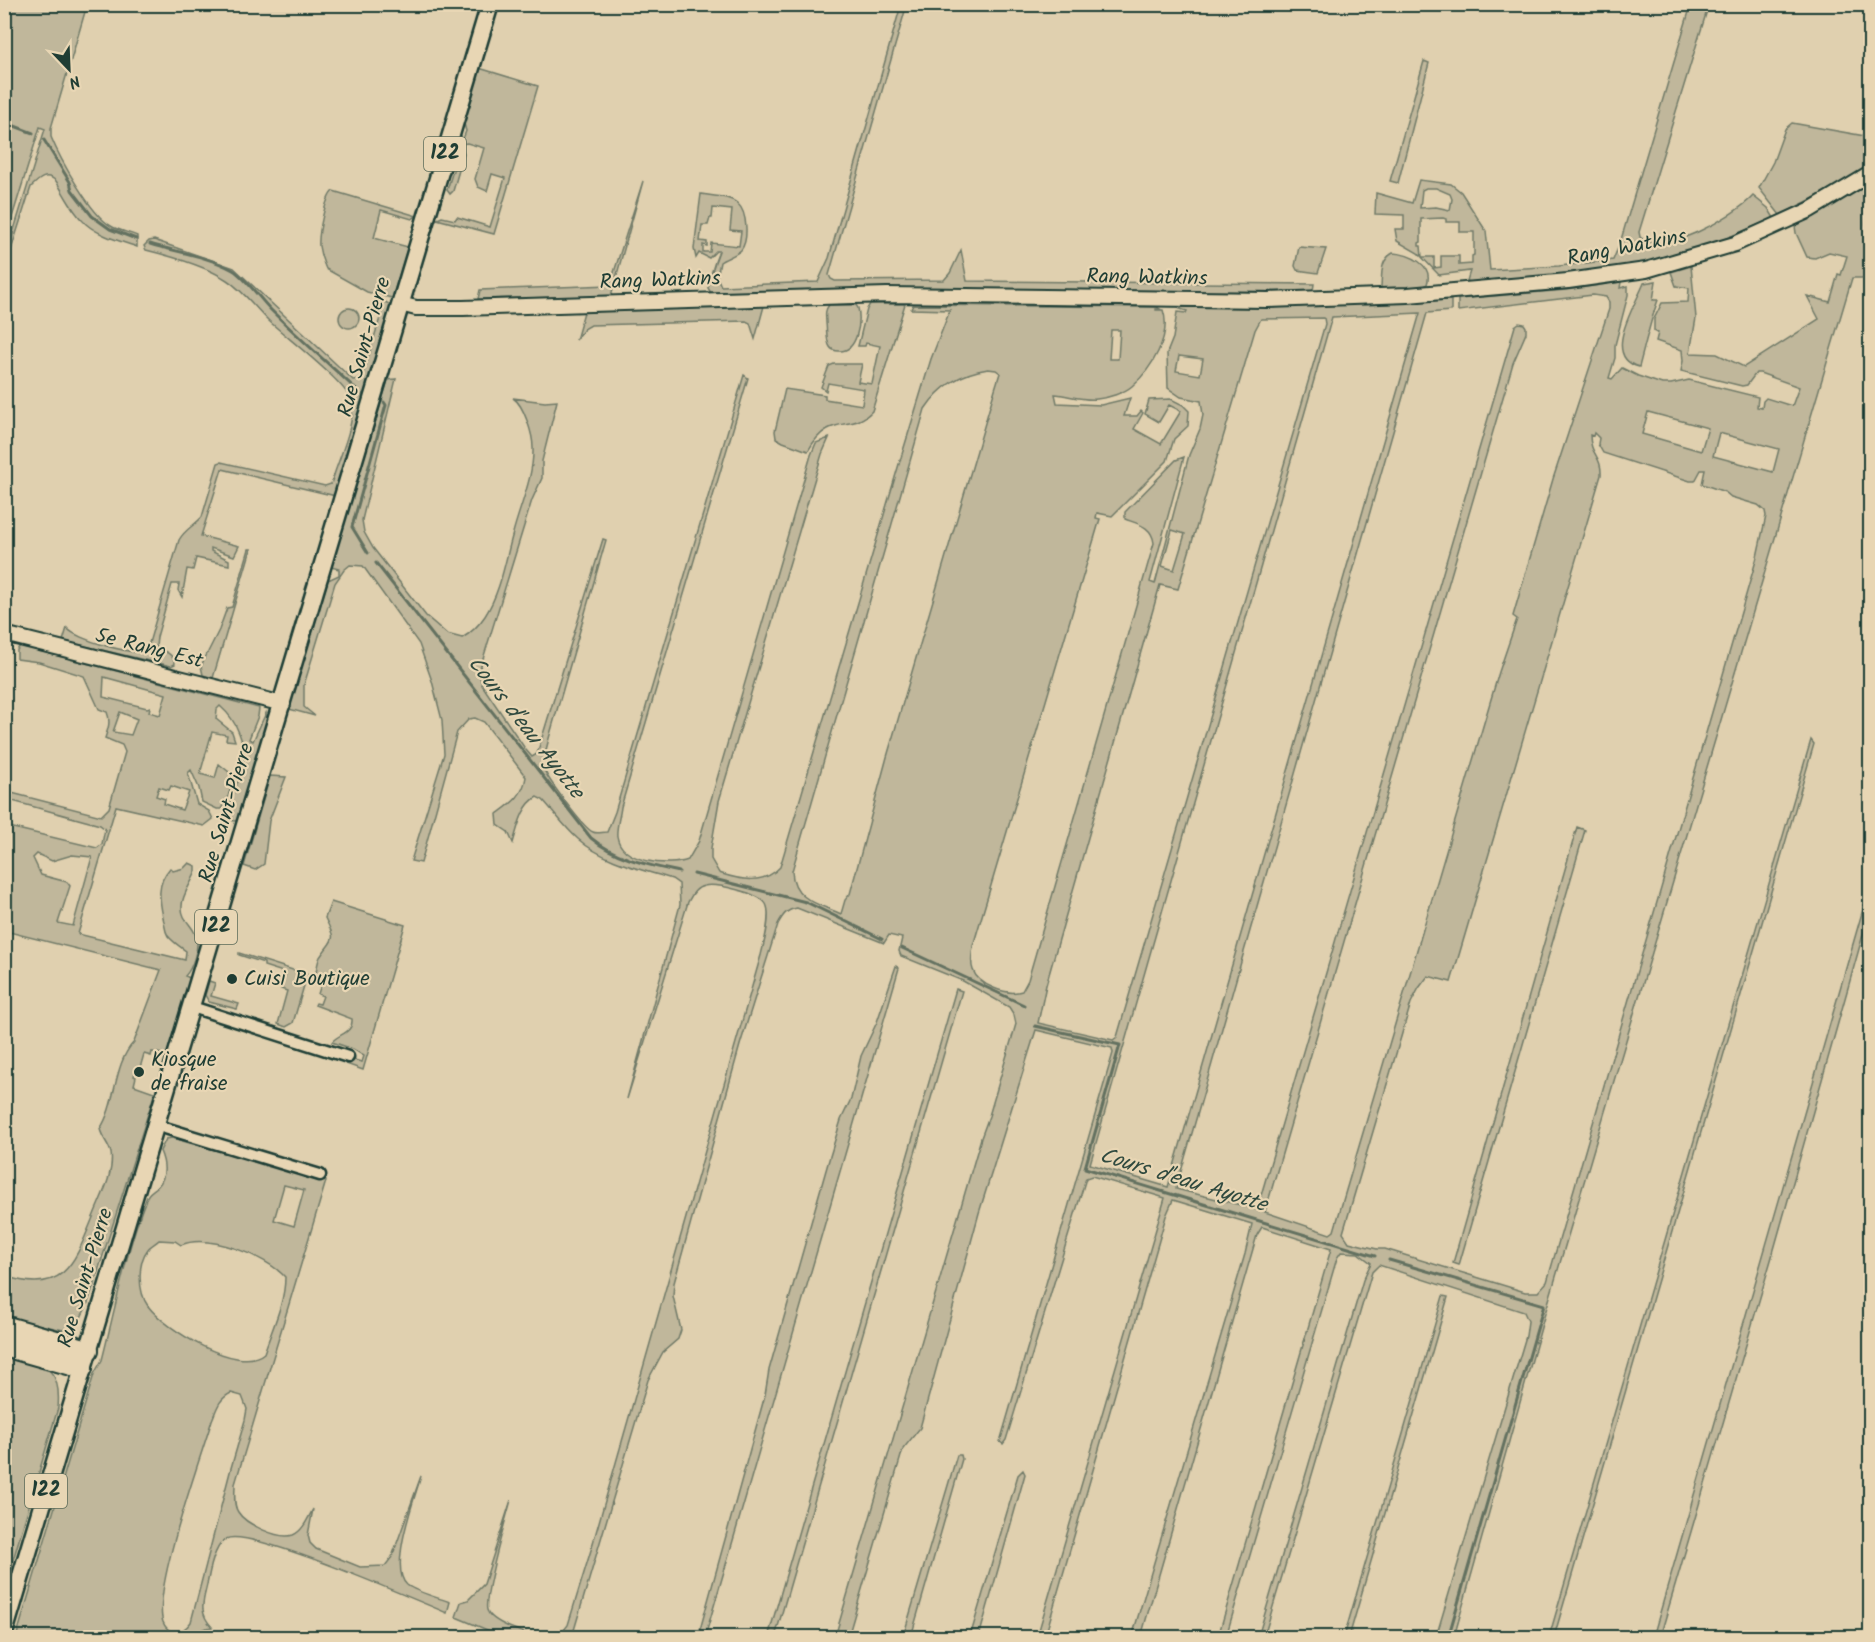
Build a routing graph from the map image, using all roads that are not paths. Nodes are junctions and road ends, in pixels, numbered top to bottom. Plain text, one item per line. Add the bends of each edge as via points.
1 (490, 4) edge
2 (1870, 174) edge
3 (400, 304) junction
4 (4, 634) edge
5 (283, 704) junction
6 (192, 1007) junction
7 (348, 1057) dead end
8 (155, 1125) junction
9 (320, 1175) dead end
10 (4, 1326) edge
11 (4, 1346) edge
12 (85, 1359) junction
13 (4, 1633) edge

1 - 3 main road, Rue Saint-Pierre / 122
2 - 3 street, Rang Watkins via 1794,218 1702,255 1629,273 1527,285 1398,296 1268,300 887,295 463,308
3 - 5 main road, Rue Saint-Pierre / 122
4 - 5 street, 5e Rang Est
5 - 6 main road, Rue Saint-Pierre / 122
6 - 7 street
6 - 8 main road, Rue Saint-Pierre / 122
8 - 9 street
8 - 12 main road, Rue Saint-Pierre / 122
10 - 12 highway
11 - 12 highway
12 - 13 main road, Rue Saint-Pierre / 122

